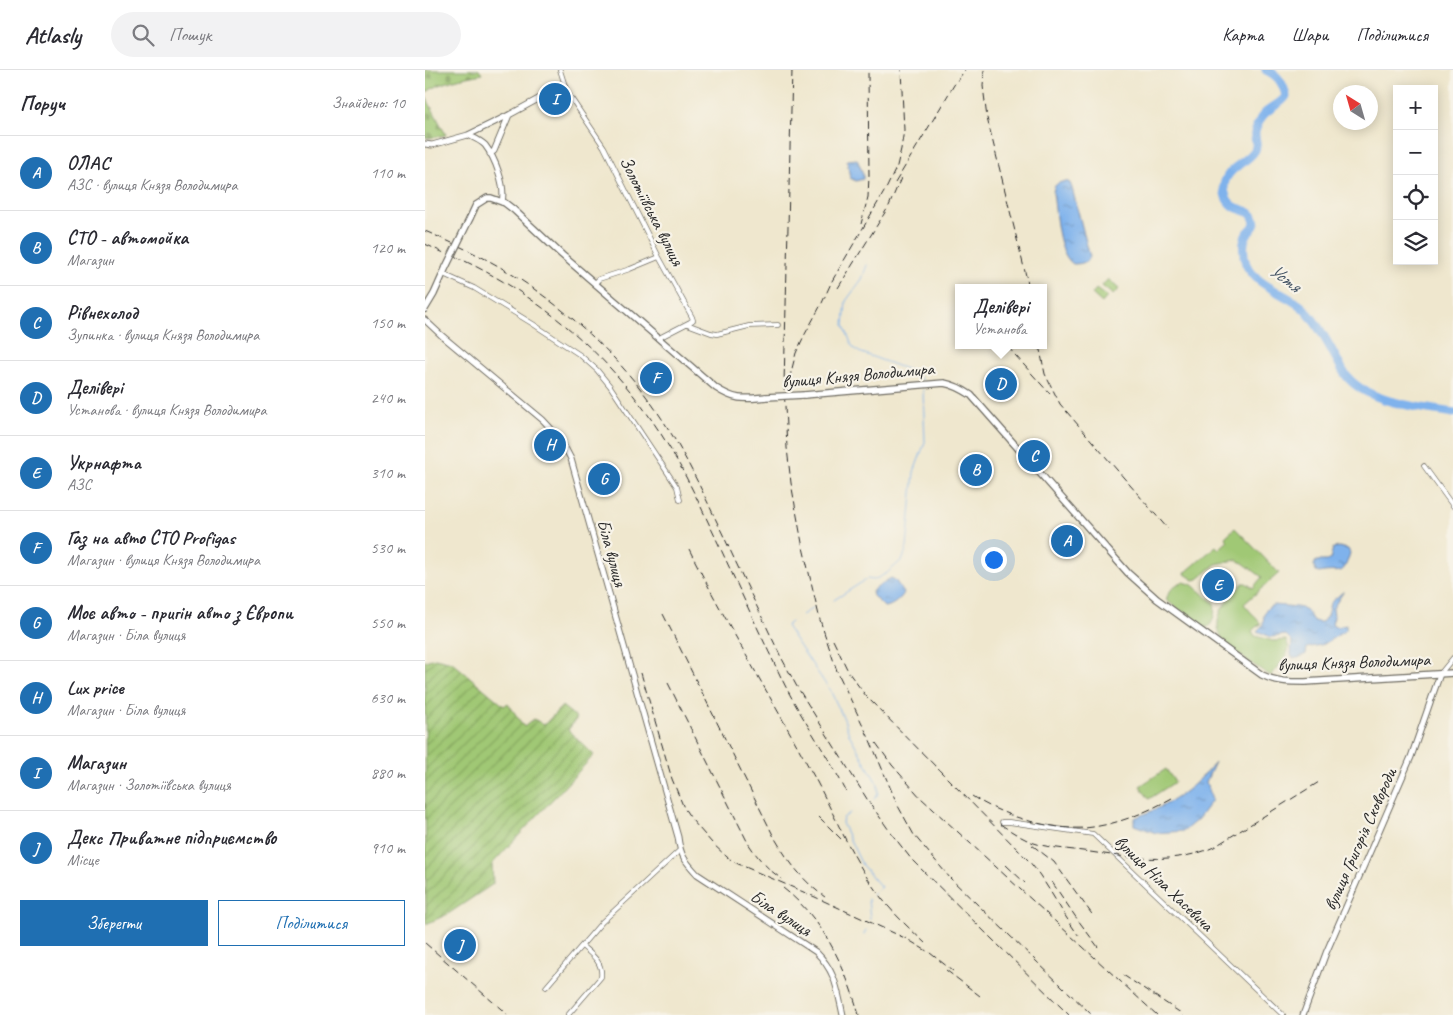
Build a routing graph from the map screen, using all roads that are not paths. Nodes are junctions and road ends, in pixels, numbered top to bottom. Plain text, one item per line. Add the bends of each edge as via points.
1 (560, 70) edge
2 (564, 84) junction
3 (509, 115) junction
4 (468, 135) junction
5 (425, 144) edge
6 (490, 154) junction
7 (502, 202) junction
8 (659, 257) junction
9 (443, 274) junction
10 (595, 283) junction
11 (425, 309) edge
12 (425, 320) edge
13 (687, 324) junction
14 (777, 325) dead end
15 (659, 338) junction
16 (1424, 466) dead end
17 (680, 500) dead end
18 (1453, 506) edge
19 (1453, 658) edge
20 (1453, 673) edge
21 (1440, 674) junction
22 (1003, 822) dead end
23 (680, 850) junction
24 (581, 946) junction
25 (546, 987) dead end
26 (568, 1015) edge
27 (843, 1015) edge
28 (1283, 1015) edge
29 (1303, 1015) edge

1 - 2 street, Золотіївська вулиця
2 - 3 street
2 - 8 street, Золотіївська вулиця via 604,147
3 - 4 street
3 - 6 street
4 - 5 street via 432,146
4 - 6 street via 481,142
6 - 7 street via 502,183
7 - 9 main road, bridge via 491,198 476,205
7 - 10 main road, вулиця Князя Володимира
8 - 10 street
8 - 13 street, Золотіївська вулиця via 692,317
9 - 11 main road
9 - 17 street via 474,288 533,324 597,370 677,487
10 - 15 main road, вулиця Князя Володимира
12 - 23 street, Біла вулиця via 543,420 564,445 571,460
13 - 14 street via 711,334 749,326
13 - 15 street
15 - 21 main road, вулиця Князя Володимира, bridge via 716,388 737,398 944,383 961,388 971,395 1128,574 1261,675 1272,680 1305,682
16 - 18 street
19 - 21 street
20 - 21 main road, вулиця Князя Володимира
21 - 29 street, вулиця Григорія Сковороди via 1411,757 1326,953
22 - 28 street, вулиця Ніла Хасевича via 1093,834
23 - 24 street via 602,922
23 - 27 street, Біла вулиця via 697,874 827,962
24 - 25 street
24 - 26 street via 602,969 601,977

